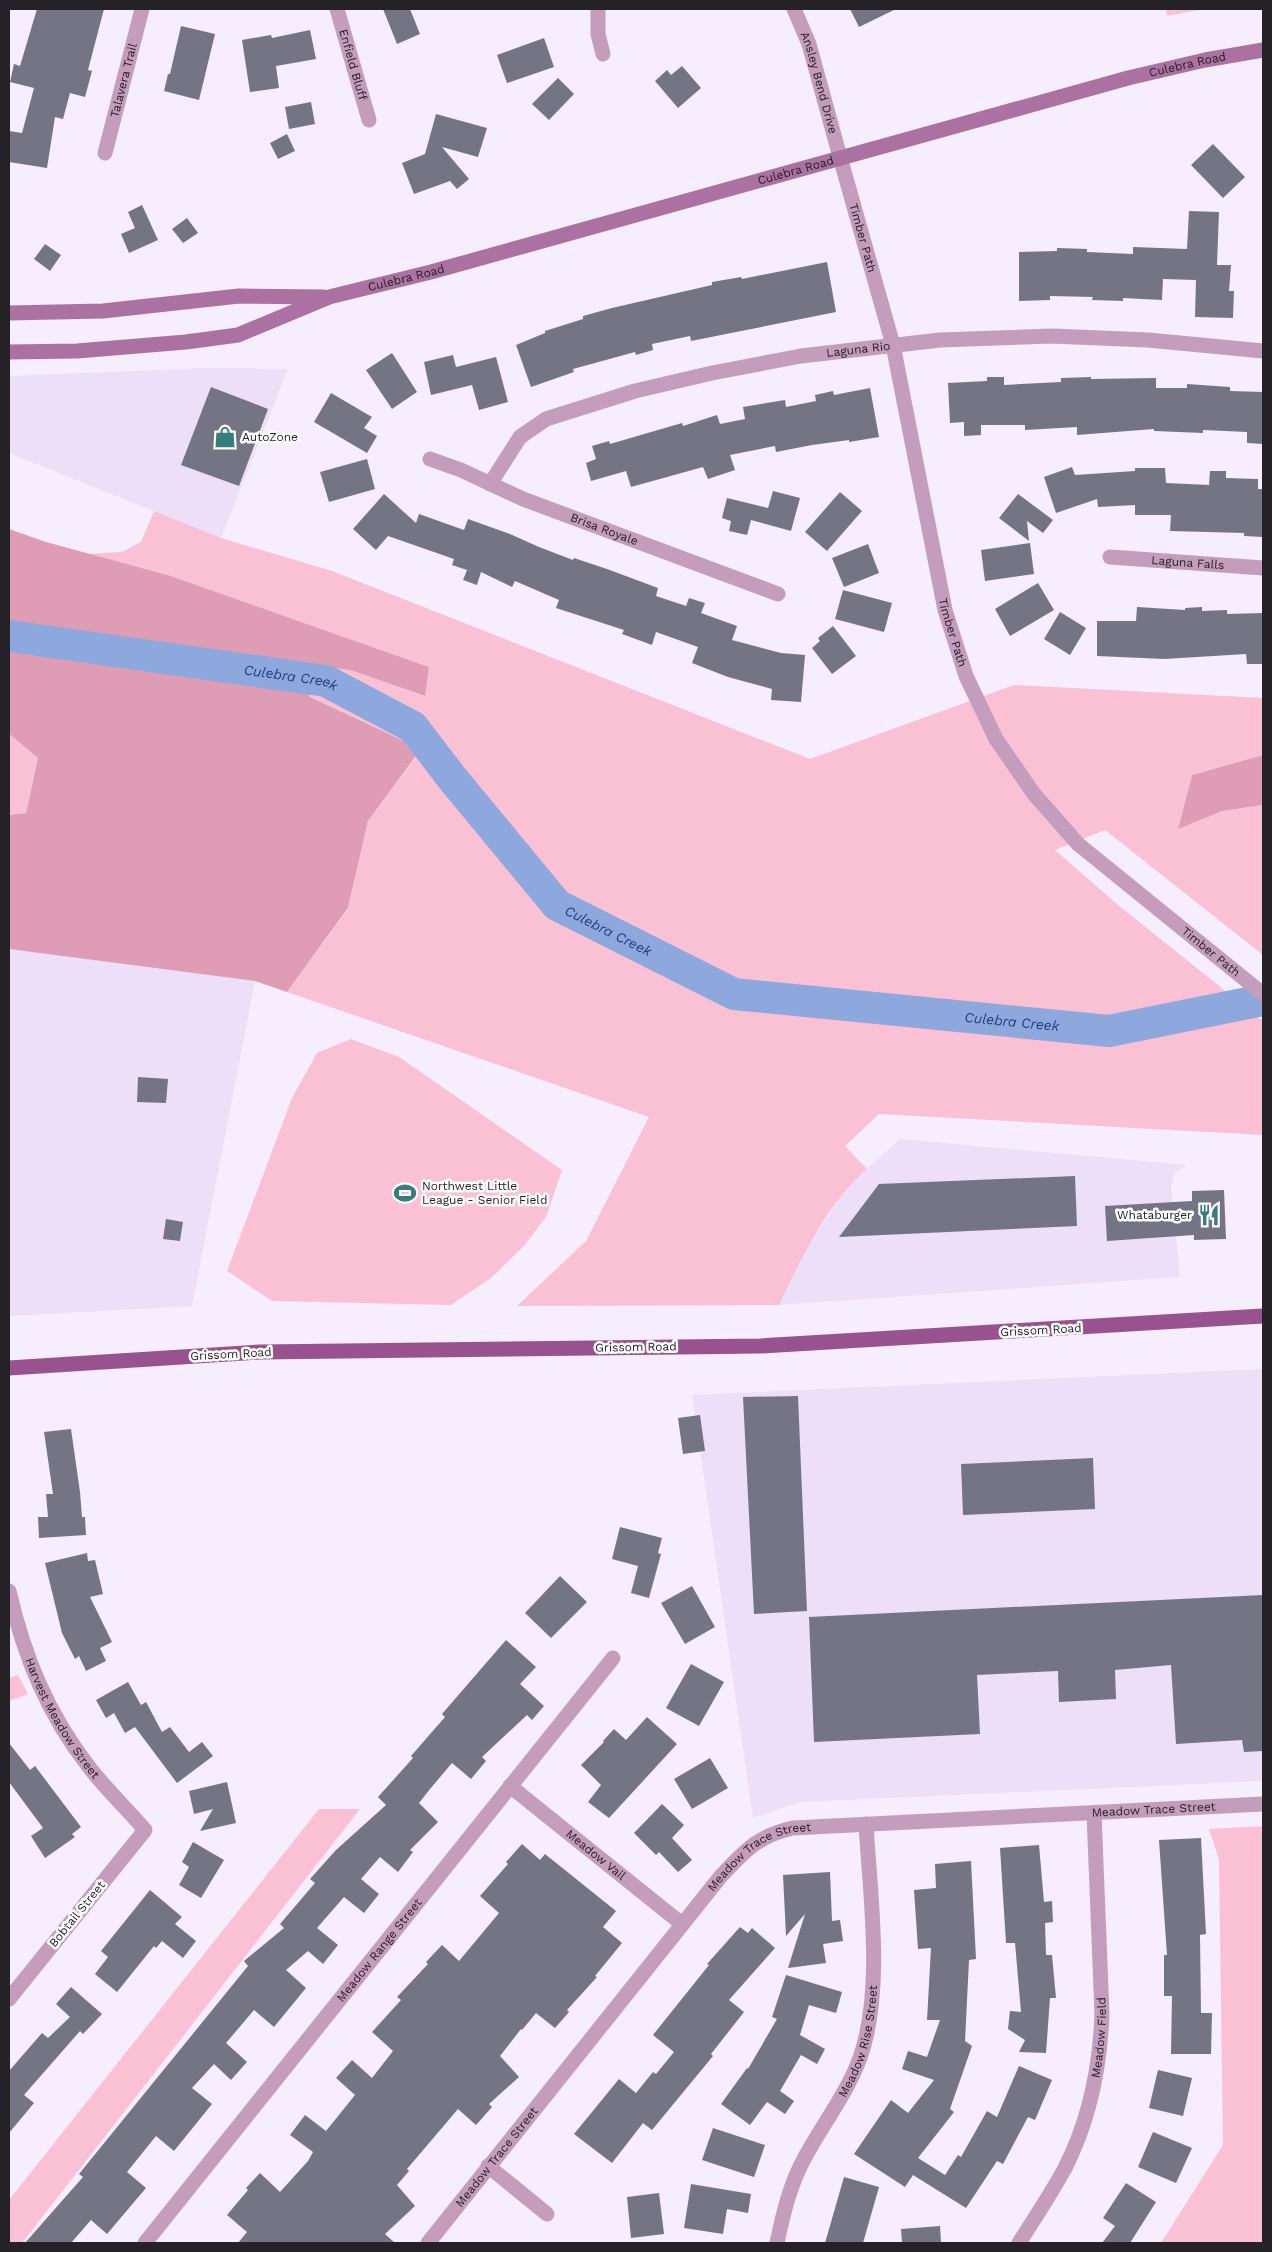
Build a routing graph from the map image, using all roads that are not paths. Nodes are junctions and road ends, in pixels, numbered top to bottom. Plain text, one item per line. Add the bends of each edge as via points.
1 (142, 9) edge
2 (337, 9) edge
3 (598, 9) edge
4 (794, 9) edge
5 (1263, 50) edge
6 (603, 54) dead end
7 (369, 120) dead end
8 (105, 153) dead end
9 (840, 157) junction
10 (329, 297) junction
11 (9, 313) edge
12 (893, 346) junction
13 (1263, 351) edge
14 (9, 352) edge
15 (430, 459) dead end
16 (490, 484) junction
17 (1110, 557) dead end
18 (1263, 568) edge
19 (778, 594) dead end
20 (1263, 994) edge
21 (1263, 1316) edge
22 (9, 1368) edge
23 (9, 1591) edge
24 (613, 1658) dead end
25 (510, 1786) junction
26 (1263, 1804) edge
27 (1094, 1813) junction
28 (866, 1824) junction
29 (145, 1830) joint
30 (682, 1924) junction
31 (9, 1999) edge
32 (488, 2166) junction
33 (547, 2214) dead end
34 (146, 2243) edge
35 (428, 2243) edge
36 (777, 2243) edge
37 (1018, 2243) edge

1 - 8 street, Talavera Trail
2 - 7 street, Enfield Bluff
3 - 6 street via 598,34
4 - 9 street, Ansley Bend Drive via 809,44
5 - 9 main road, Culebra Road via 1128,78
9 - 10 main road, Culebra Road via 431,272
9 - 12 street, Timber Path
10 - 11 main road, Culebra Road via 239,296 102,311
10 - 14 main road, Culebra Road via 238,335 77,351
12 - 13 street, Laguna Rio via 940,340 1052,336 1148,340
12 - 16 street, Laguna Rio via 801,356 712,373 635,391 546,419 520,437
12 - 20 street, Timber Path via 944,610 966,676 996,740 1034,794 1078,844
15 - 16 street, Brisa Royale
16 - 19 street, Brisa Royale
17 - 18 street, Laguna Falls
21 - 22 main road, Grissom Road via 760,1346 260,1352
23 - 29 street, Harvest Meadow Street via 19,1635 49,1707 89,1767
24 - 25 street, Meadow Range Street
25 - 30 street, Meadow Vail
25 - 34 street, Meadow Range Street
26 - 27 street, Meadow Trace Street
27 - 28 street, Meadow Trace Street
27 - 37 street, Meadow Field via 1102,2014 1097,2078 1075,2148
28 - 30 street, Meadow Trace Street via 793,1828 751,1844 720,1876
28 - 36 street, Meadow Rise Street via 874,1986 867,2035 850,2081 804,2159 792,2186
29 - 31 street, Bobtail Street
30 - 32 street, Meadow Trace Street
32 - 33 street
32 - 35 street, Meadow Trace Street

